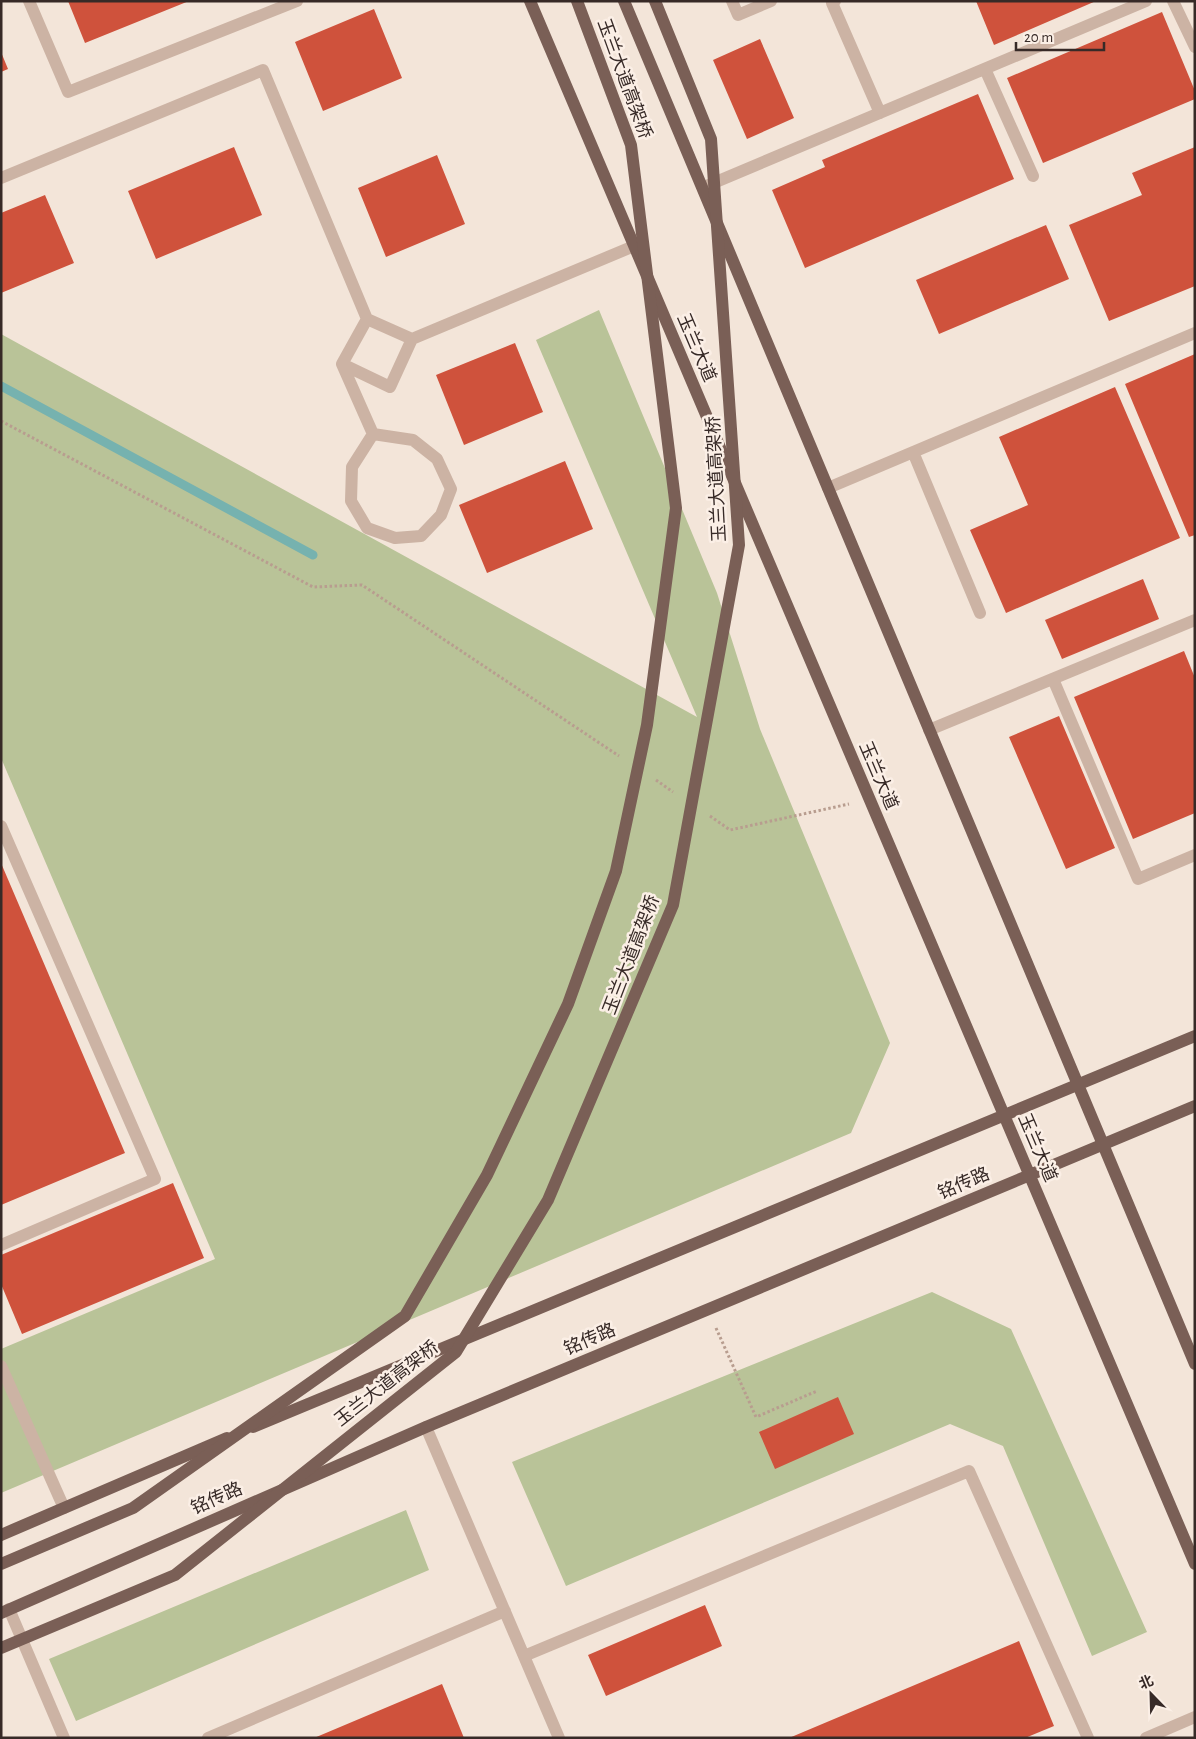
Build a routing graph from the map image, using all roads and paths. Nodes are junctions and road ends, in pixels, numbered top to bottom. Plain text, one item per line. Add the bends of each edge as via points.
1 (30, 1) edge
2 (297, 1) edge
3 (530, 1) edge
4 (577, 1) edge
5 (624, 1) edge
6 (655, 1) edge
7 (732, 1) edge
8 (771, 1) edge
9 (836, 1) edge
10 (1146, 1) edge
11 (1174, 1) edge
12 (1195, 47) edge
13 (985, 69) junction
14 (880, 113) junction
15 (1033, 176) dead end
16 (1, 178) edge
17 (702, 188) junction
18 (634, 246) junction
19 (367, 319) junction
20 (1195, 333) edge
21 (412, 339) junction
22 (342, 364) junction
23 (1, 421) edge
24 (373, 434) junction
25 (913, 452) junction
26 (828, 488) junction
27 (980, 612) dead end
28 (1195, 620) edge
29 (1053, 679) junction
30 (929, 730) junction
31 (624, 759) dead end
32 (649, 775) dead end
33 (681, 797) dead end
34 (870, 800) junction
35 (706, 813) dead end
36 (1, 826) edge
37 (1195, 855) edge
38 (1195, 1036) edge
39 (1078, 1084) junction
40 (1195, 1106) edge
41 (1004, 1115) junction
42 (1103, 1144) junction
43 (1029, 1175) junction
44 (1, 1245) edge
45 (708, 1310) junction
46 (1195, 1364) edge
47 (1, 1366) edge
48 (817, 1391) dead end
49 (426, 1427) junction
50 (64, 1508) junction
51 (1, 1535) edge
52 (1, 1564) edge
53 (1195, 1564) edge
54 (5, 1611) edge
55 (505, 1611) junction
56 (1, 1648) edge
57 (524, 1656) junction
58 (1195, 1717) edge
59 (556, 1737) edge
60 (64, 1738) edge
61 (208, 1738) edge
62 (1088, 1738) edge
63 (1146, 1738) edge

1 - 2 lane via 68,92
3 - 18 main road, 玉兰大道
4 - 52 main road, 玉兰大道高架桥, bridge via 631,145 676,508 647,725 616,871 568,1004 487,1175 405,1316 133,1508
5 - 17 main road
6 - 56 main road, 玉兰大道高架桥, bridge via 711,139 739,545 673,905 548,1200 456,1352 174,1576
7 - 8 lane via 738,15
9 - 14 lane via 832,3
10 - 13 lane
11 - 12 lane
13 - 14 lane
13 - 15 lane
14 - 17 lane
16 - 19 lane via 263,70
17 - 26 main road
18 - 21 lane
18 - 34 main road, 玉兰大道
19 - 21 lane
19 - 22 lane
20 - 25 lane
21 - 22 lane via 390,387
22 - 24 lane
23 - 31 path via 313,587 362,585
24 - 24 lane via 352,466 351,502 367,528 395,538 421,536 441,515 450,489 437,459 412,440
25 - 26 lane
25 - 27 lane
26 - 30 main road
28 - 29 lane
29 - 30 lane
29 - 37 lane via 1138,879
30 - 39 main road
32 - 33 path
34 - 35 path via 730,830
34 - 41 main road, 玉兰大道
36 - 44 lane via 155,1179
38 - 39 main road
39 - 41 main road
39 - 42 main road
40 - 42 main road, 铭传路
41 - 43 main road, 玉兰大道
41 - 50 main road
42 - 43 main road, 铭传路
42 - 46 main road
43 - 45 main road, 铭传路
43 - 53 main road, 玉兰大道
45 - 48 path via 756,1417
45 - 49 main road, 铭传路
47 - 50 lane
49 - 54 main road, 铭传路
49 - 55 lane
50 - 51 main road
54 - 60 lane
55 - 57 lane
55 - 61 lane
57 - 59 lane
57 - 62 lane via 969,1471
58 - 63 lane

